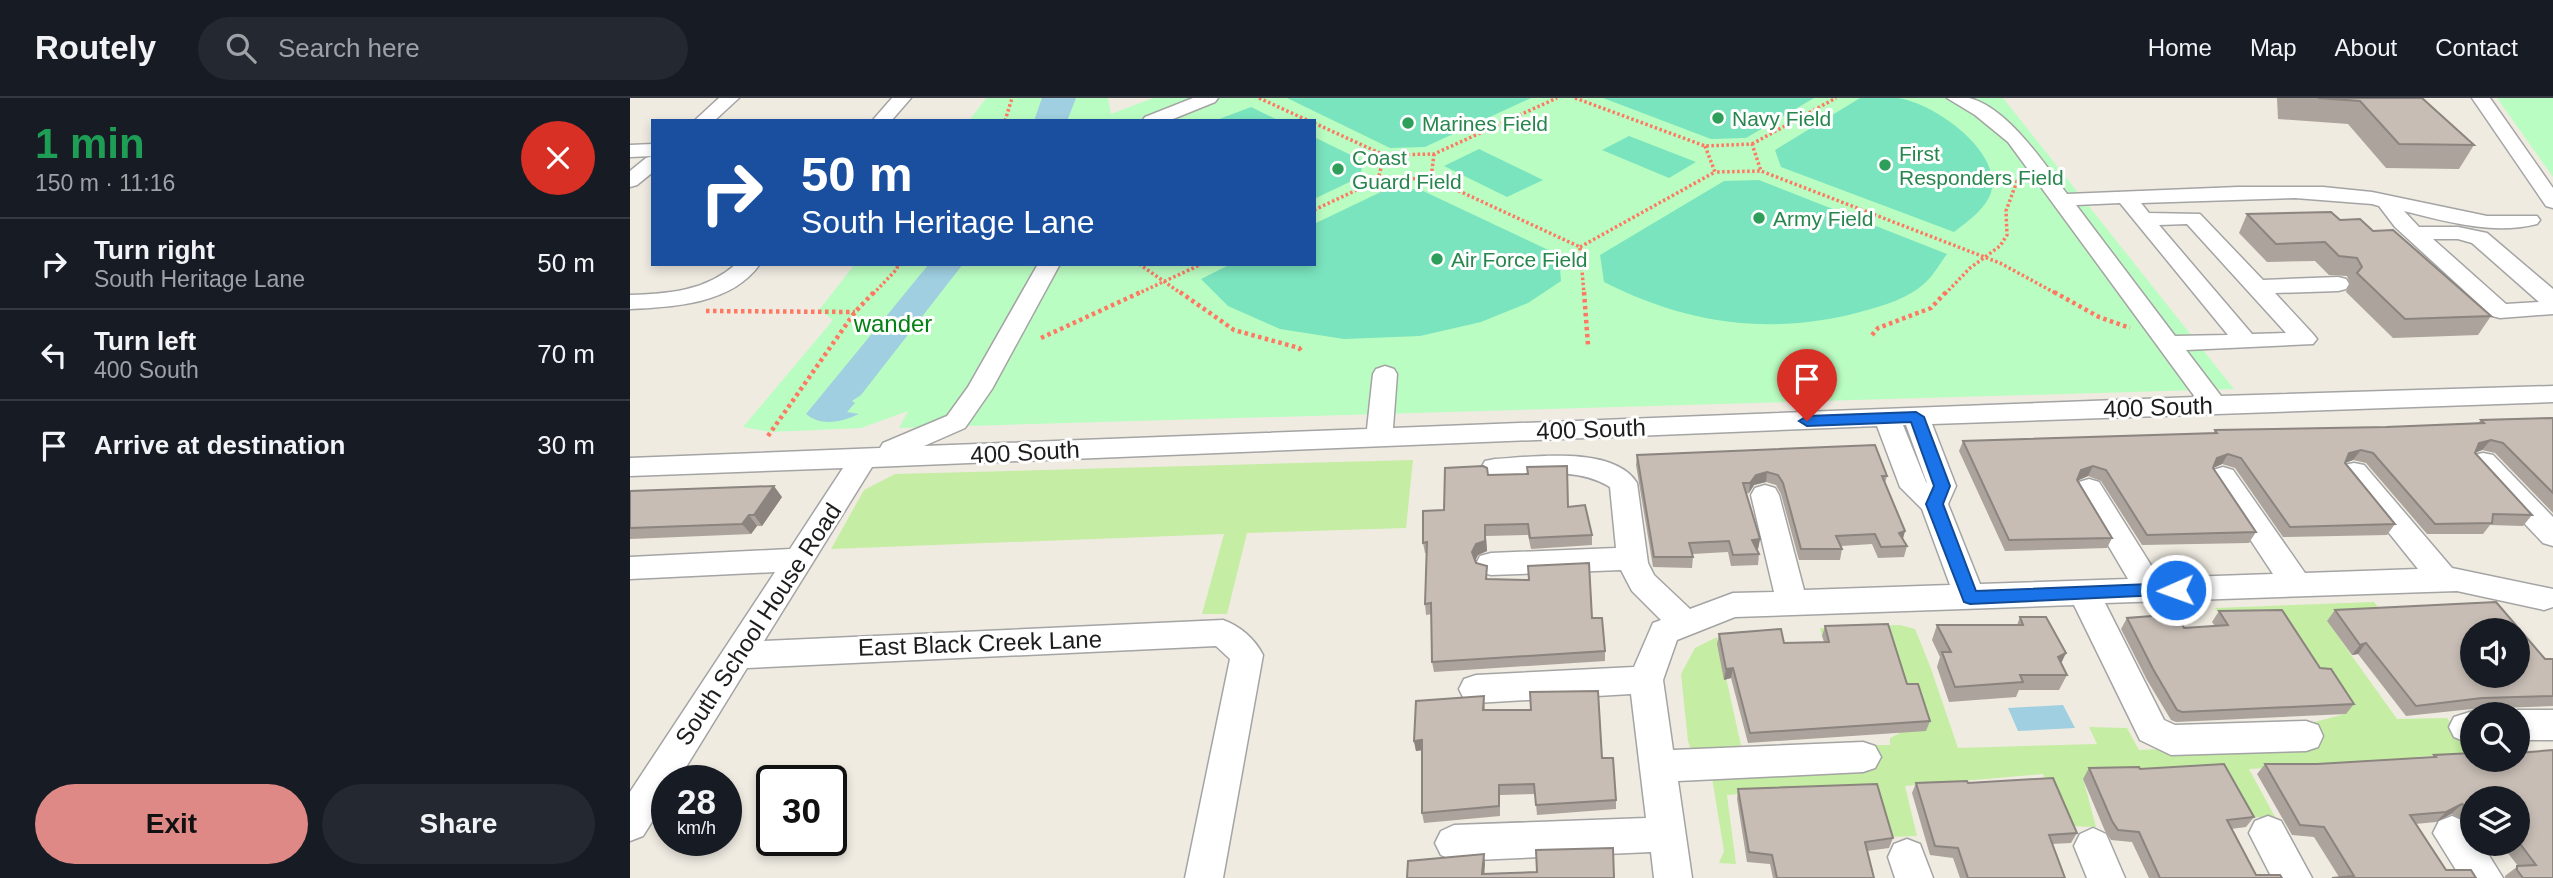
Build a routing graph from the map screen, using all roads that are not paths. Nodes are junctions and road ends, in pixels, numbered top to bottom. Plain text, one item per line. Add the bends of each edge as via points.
1 (730, 98) edge
2 (902, 98) edge
3 (1209, 98) edge
4 (1956, 98) edge
5 (2481, 98) edge
6 (705, 119) edge
7 (883, 119) edge
8 (1156, 119) edge
9 (651, 150) edge
10 (630, 151) edge
11 (651, 164) edge
12 (630, 181) edge
13 (2126, 197) junction
14 (2061, 200) junction
15 (2396, 202) junction
16 (2553, 202) edge
17 (2144, 219) junction
18 (2553, 223) edge
19 (2413, 233) junction
20 (747, 266) edge
21 (1048, 266) edge
22 (2338, 284) dead end
23 (2257, 287) junction
24 (630, 302) edge
25 (2246, 342) junction
26 (2168, 343) junction
27 (1385, 374) dead end
28 (2553, 394) edge
29 (2214, 404) junction
30 (1916, 417) junction
31 (1887, 418) junction
32 (1380, 437) junction
33 (863, 459) junction
34 (2483, 463) edge
35 (630, 467) edge
36 (1495, 468) dead end
37 (2354, 472) edge
38 (2223, 477) edge
39 (2090, 489) dead end
40 (1765, 495) dead end
41 (1934, 504) junction
42 (2553, 535) edge
43 (1632, 558) junction
44 (798, 560) junction
45 (1491, 564) dead end
46 (630, 568) edge
47 (2444, 579) junction
48 (2297, 585) junction
49 (2151, 590) junction
50 (2084, 593) junction
51 (2550, 595) edge
52 (1970, 598) junction
53 (1792, 604) junction
54 (1675, 628) junction
55 (737, 655) junction
56 (1646, 680) junction
57 (1476, 689) dead end
58 (2553, 724) edge
59 (2530, 725) edge
60 (2306, 736) dead end
61 (1863, 757) dead end
62 (1658, 766) junction
63 (630, 824) edge
64 (2452, 833) dead end
65 (1667, 834) junction
66 (2267, 834) dead end
67 (1454, 843) dead end
68 (1204, 878) edge
69 (1673, 878) edge
70 (2293, 878) edge
71 (2484, 878) edge

1 - 6 street
2 - 7 street
3 - 8 street
4 - 14 street via 2015,138
5 - 16 street
9 - 10 street
11 - 12 street
13 - 14 street
13 - 15 street via 2319,193
13 - 17 street
14 - 26 street
15 - 18 street via 2425,212
15 - 19 street
17 - 23 street via 2193,218
17 - 25 street
19 - 19 street via 2500,311 2546,309 2551,303 2479,238
20 - 24 street via 706,298
21 - 33 street via 956,422
22 - 23 street
23 - 25 street via 2305,339
25 - 26 street
26 - 29 street
27 - 32 street
28 - 29 street, 400 South
29 - 30 street, 400 South
30 - 31 street, 400 South
30 - 41 street via 1942,486
31 - 32 street, 400 South
31 - 41 street via 1914,486
32 - 33 street, 400 South
33 - 35 street, 400 South
33 - 44 street, South School House Road
34 - 42 street
36 - 43 street via 1587,466 1608,471 1623,483
37 - 47 street
38 - 48 street
39 - 49 street
40 - 53 street
41 - 52 street
43 - 45 street
43 - 54 street via 1643,583
44 - 46 street
44 - 55 street, South School House Road
47 - 48 street
47 - 51 street
48 - 49 street
49 - 50 street
50 - 52 street
50 - 60 street via 2152,730 2171,740
52 - 53 street
53 - 54 street via 1733,605
54 - 56 street
55 - 63 street, South School House Road
55 - 68 street, East Black Creek Lane via 1223,633 1247,655
56 - 57 street
56 - 62 street
58 - 59 street
61 - 62 street
62 - 65 street
64 - 71 street
65 - 67 street
65 - 69 street
66 - 70 street

